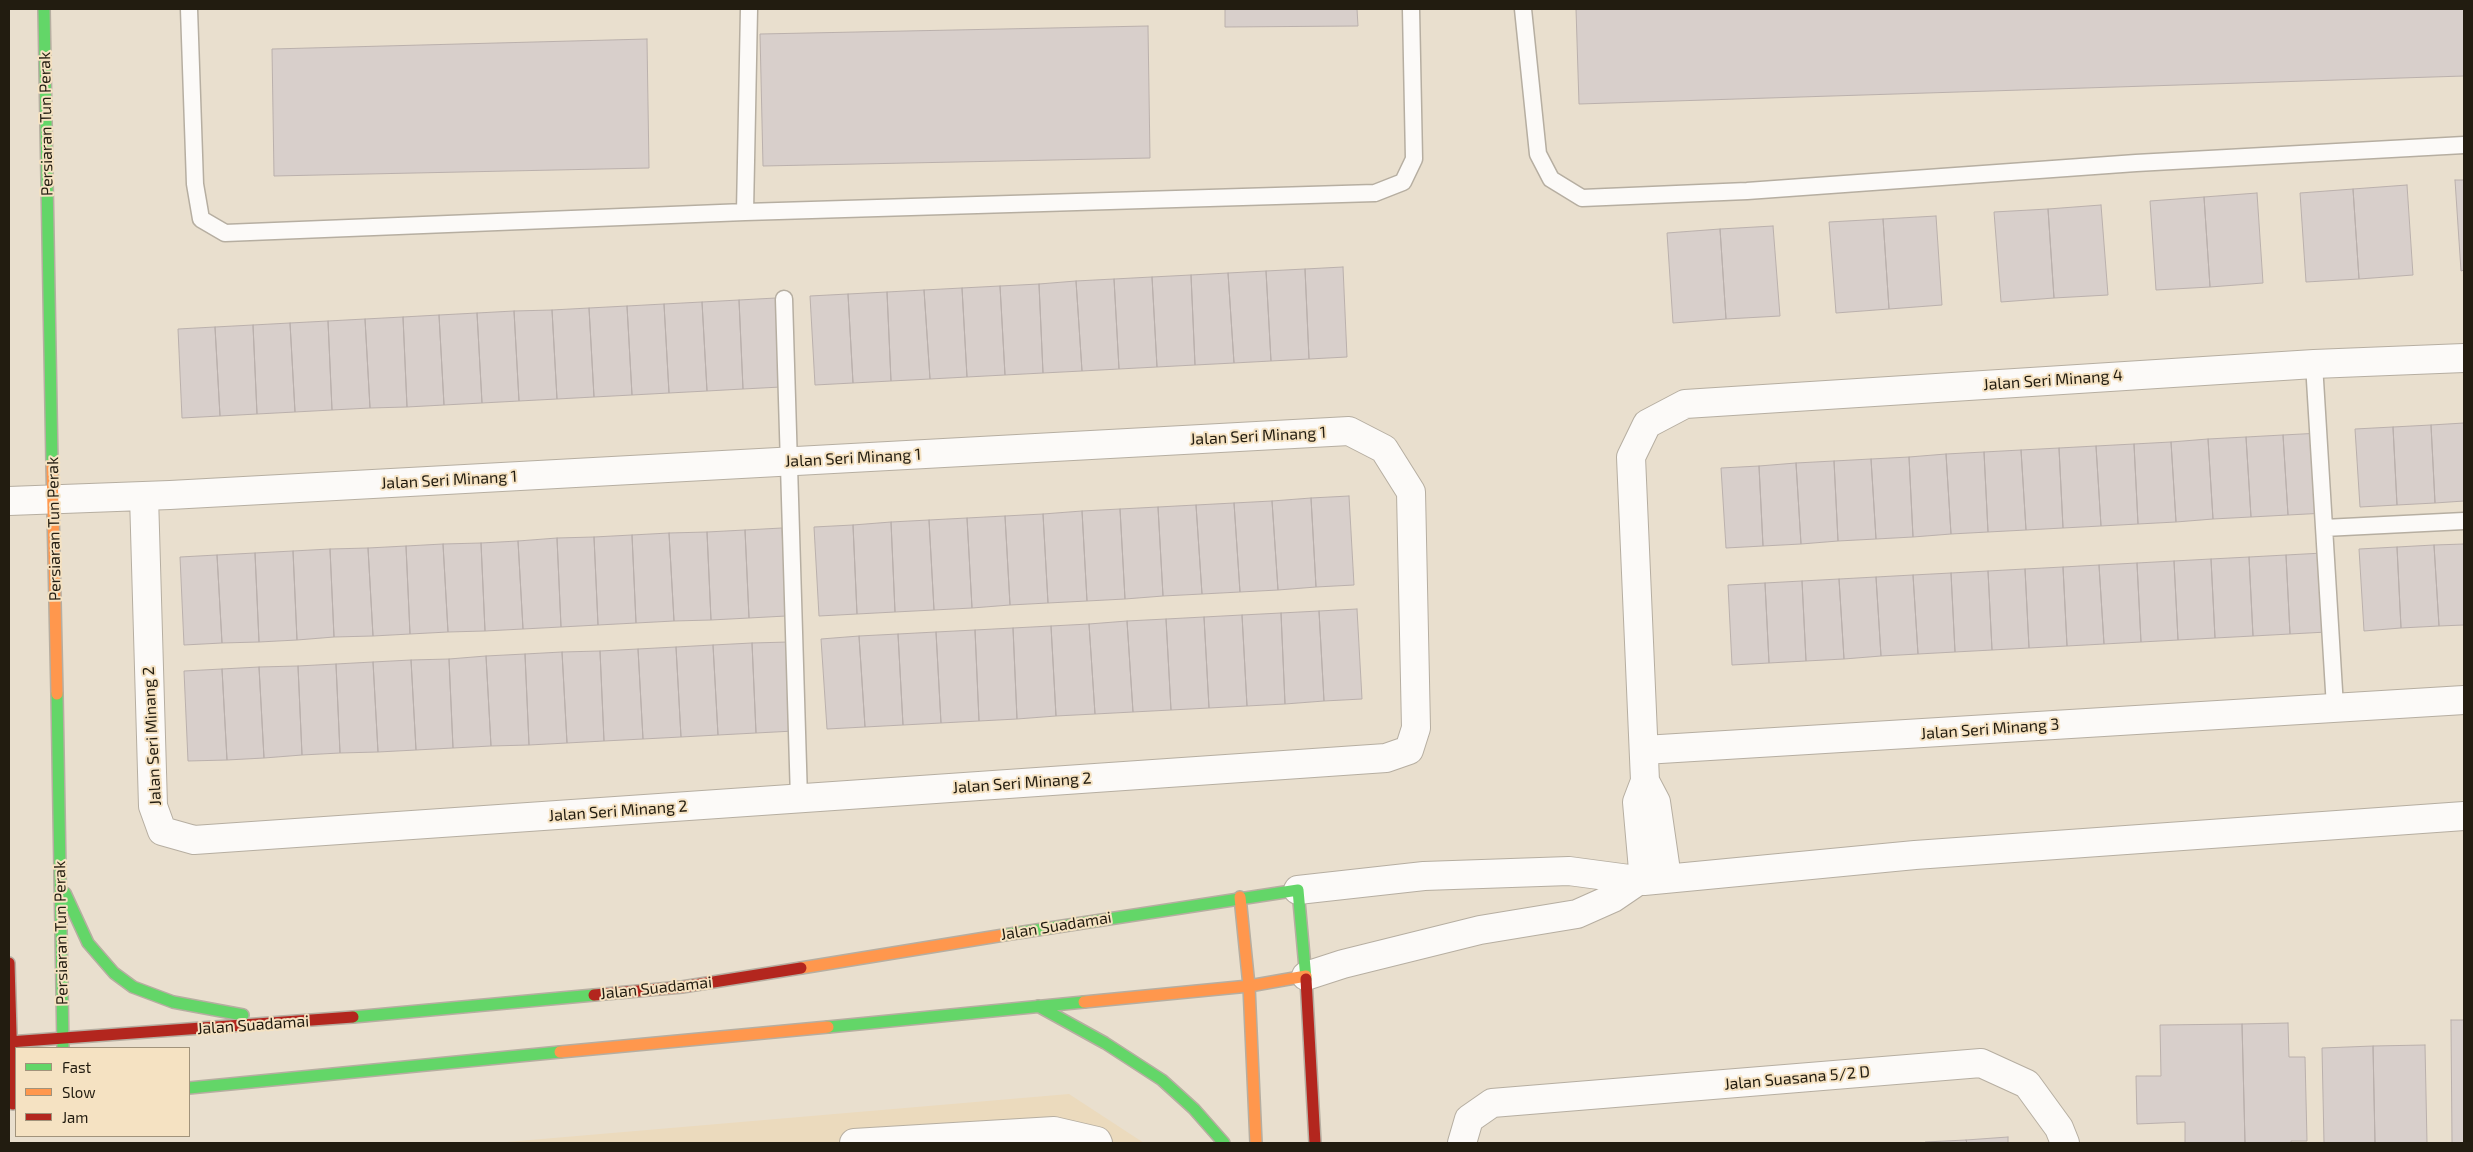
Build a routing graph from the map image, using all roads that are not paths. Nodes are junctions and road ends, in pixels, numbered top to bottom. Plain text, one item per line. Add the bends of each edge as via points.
1 (44, 9) edge
2 (189, 9) edge
3 (749, 9) edge
4 (1411, 9) edge
5 (1523, 9) edge
6 (2464, 145) edge
7 (746, 212) junction
8 (784, 299) dead end
9 (2464, 358) edge
10 (2314, 364) junction
11 (789, 462) junction
12 (144, 496) junction
13 (54, 500) junction
14 (9, 501) edge
15 (2464, 521) edge
16 (2324, 528) junction
17 (2464, 700) edge
18 (2335, 707) junction
19 (1410, 750) joint
20 (1644, 750) junction
21 (1645, 781) junction
22 (799, 799) junction
23 (2464, 816) edge
24 (1649, 880) junction
25 (60, 883) junction
26 (1298, 890) junction
27 (1240, 897) junction
28 (9, 963) edge
29 (1306, 976) junction
30 (1249, 986) junction
31 (1038, 1006) junction
32 (290, 1023) junction
33 (10, 1042) edge
34 (63, 1043) edge
35 (190, 1088) edge
36 (13, 1104) edge
37 (854, 1143) edge
38 (1098, 1143) edge
39 (1224, 1143) edge
40 (1256, 1143) edge
41 (1315, 1143) edge
42 (1462, 1143) edge
43 (2065, 1143) edge

1 - 13 main road, Persiaran Tun Perak
2 - 7 lane via 195,184 201,219 225,233
3 - 7 lane
4 - 7 lane via 1414,159 1403,182 1375,193
5 - 6 lane via 1538,154 1551,179 1582,198 1747,191 2126,164
8 - 11 lane
9 - 10 street, Jalan Seri Minang 4
10 - 16 lane
10 - 20 street, Jalan Seri Minang 4 via 1685,404 1647,424 1631,457
11 - 12 street, Jalan Seri Minang 1
11 - 19 street, Jalan Seri Minang 1 via 1349,431 1384,449 1411,492 1416,728
11 - 22 lane
12 - 13 street, Jalan Seri Minang 1
12 - 22 street, Jalan Seri Minang 2 via 153,806 162,832 194,840
13 - 14 street, Jalan Seri Minang 1
13 - 25 main road, Persiaran Tun Perak
15 - 16 lane
16 - 18 lane
17 - 18 street, Jalan Seri Minang 3
18 - 20 street, Jalan Seri Minang 3
19 - 22 street, Jalan Seri Minang 2 via 1386,758
20 - 21 street
21 - 24 street via 1637,802
21 - 24 street via 1656,802 1658,818
23 - 24 street via 1915,855
24 - 26 street via 1569,872 1424,876
24 - 29 street via 1576,914 1480,930
25 - 32 main road via 88,943 114,973 133,987 174,1002
25 - 34 main road, Persiaran Tun Perak
26 - 27 main road, Jalan Suadamai
26 - 29 main road
27 - 30 main road
27 - 32 main road, Jalan Suadamai via 682,987
28 - 33 main road
29 - 30 main road
29 - 41 main road
30 - 31 main road
30 - 40 main road
31 - 35 main road
31 - 39 main road via 1106,1043 1162,1080
32 - 34 main road, Jalan Suadamai
33 - 34 main road, Jalan Suadamai
33 - 36 main road
37 - 38 street via 1054,1131
42 - 43 street, Jalan Suasana 5/2 D via 1469,1119 1492,1103 1982,1063 2027,1084

